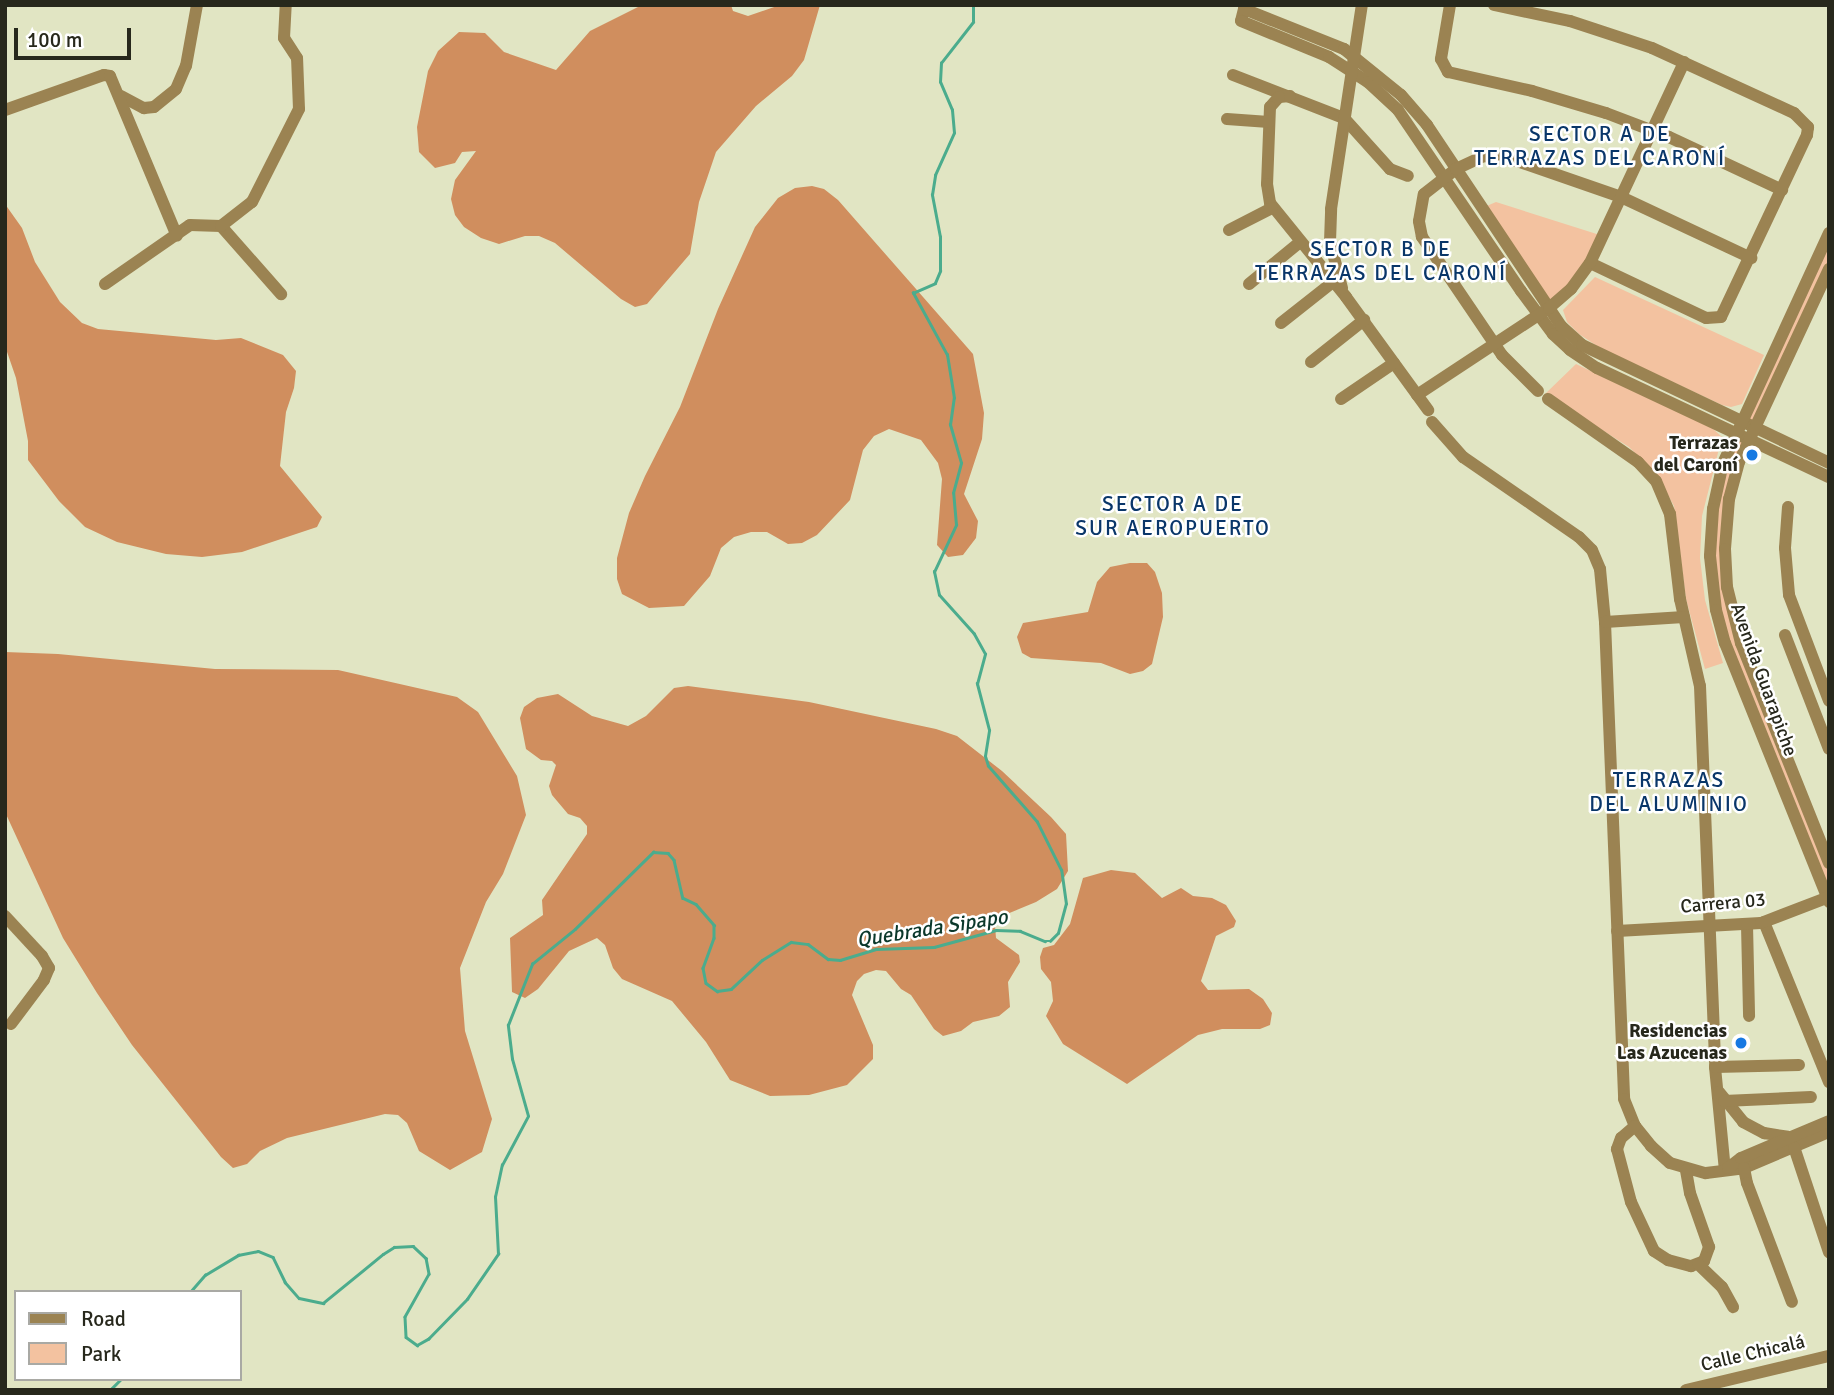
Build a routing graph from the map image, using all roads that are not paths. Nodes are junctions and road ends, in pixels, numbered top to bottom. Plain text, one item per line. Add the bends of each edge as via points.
1 (197, 5) edge
2 (286, 5) edge
3 (1362, 5) edge
4 (1450, 5) edge
5 (1494, 5) edge
6 (1243, 12) edge
7 (1354, 56) junction
8 (1684, 62) junction
9 (1353, 71) junction
10 (1233, 75) dead end
11 (121, 96) junction
12 (1290, 96) junction
13 (5, 110) edge
14 (1344, 118) junction
15 (1227, 119) dead end
16 (1269, 122) junction
17 (1652, 130) junction
18 (1450, 173) junction
19 (1408, 176) dead end
20 (1782, 190) junction
21 (1620, 197) junction
22 (1272, 208) junction
23 (221, 226) junction
24 (1229, 230) dead end
25 (1829, 233) edge
26 (177, 236) junction
27 (1300, 242) junction
28 (1751, 258) junction
29 (1590, 263) junction
30 (1829, 269) edge
31 (1333, 282) junction
32 (105, 284) dead end
33 (1249, 284) dead end
34 (281, 294) dead end
35 (1346, 298) junction
36 (1544, 312) junction
37 (1364, 320) junction
38 (1281, 323) dead end
39 (1495, 345) junction
40 (1311, 362) dead end
41 (1394, 363) junction
42 (1417, 395) junction
43 (1341, 399) dead end
44 (1739, 427) junction
45 (1752, 433) junction
46 (1829, 463) edge
47 (1829, 478) edge
48 (1788, 507) dead end
49 (1684, 617) junction
50 (1605, 622) junction
51 (1785, 635) dead end
52 (1828, 699) edge
53 (1811, 705) junction
54 (1829, 749) edge
55 (1829, 863) edge
56 (1828, 899) edge
57 (5, 916) edge
58 (1764, 922) junction
59 (1747, 925) junction
60 (1712, 926) junction
61 (1617, 932) junction
62 (1749, 1016) dead end
63 (11, 1024) dead end
64 (1799, 1065) dead end
65 (1715, 1067) junction
66 (1829, 1082) edge
67 (1717, 1088) junction
68 (1811, 1097) dead end
69 (1724, 1101) junction
70 (1635, 1126) junction
71 (1828, 1129) edge
72 (1793, 1142) junction
73 (1829, 1147) edge
74 (1744, 1168) junction
75 (1686, 1170) junction
76 (1725, 1170) junction
77 (1829, 1252) edge
78 (1699, 1264) junction
79 (1792, 1302) dead end
80 (1733, 1307) dead end
81 (1829, 1356) edge
82 (1686, 1390) edge

1 - 11 street via 186,66 176,89 154,107 144,108
2 - 23 street via 284,38 297,58 299,109 251,202
3 - 7 street
4 - 17 street via 1441,59 1448,72 1552,96
5 - 8 street via 1580,24
6 - 7 street via 1314,35
6 - 9 street
7 - 9 street
7 - 18 street via 1412,107
8 - 17 street
8 - 20 street via 1794,113 1806,123 1807,135
9 - 14 street
9 - 18 street via 1398,110
10 - 12 street
11 - 13 street via 113,78 104,75
11 - 26 street
12 - 14 street
12 - 16 street via 1272,103
14 - 19 street via 1390,169
14 - 35 street via 1329,227
15 - 16 street
16 - 22 street via 1267,184
17 - 20 street
17 - 21 street
18 - 21 street via 1476,158 1492,156
18 - 36 street
18 - 39 street via 1421,199 1419,230
20 - 28 street
21 - 28 street
21 - 29 street
22 - 24 street
22 - 27 street
23 - 26 street via 190,225
23 - 34 street
25 - 44 street, Avenida Guarapiche
26 - 32 street
27 - 31 street
27 - 33 street
28 - 29 street via 1727,311 1715,320
29 - 36 street
30 - 45 street, Avenida Guarapiche
31 - 35 street
31 - 38 street
35 - 37 street
36 - 39 street
36 - 44 street via 1590,351
37 - 40 street
37 - 41 street
39 - 42 street
39 - 49 street via 1517,373 1543,395 1630,456 1656,481 1671,514
41 - 42 street
41 - 43 street
42 - 50 street via 1463,457 1586,544 1600,569
44 - 45 street
44 - 56 street, Avenida Guarapiche via 1719,477 1710,533 1716,610 1741,687
45 - 46 street
45 - 47 street
45 - 55 street, Avenida Guarapiche via 1735,473 1727,517 1725,568 1730,601 1746,656
48 - 52 street via 1789,596
49 - 50 street
49 - 60 street via 1700,686
50 - 61 street
51 - 53 street
52 - 53 street
53 - 54 street
56 - 58 street, Carrera 03
57 - 63 street via 49,968
58 - 59 street, Carrera 03
58 - 66 street
59 - 60 street, Carrera 03
59 - 62 street
60 - 61 street, Carrera 03
60 - 65 street
61 - 70 street via 1624,1099
64 - 65 street
65 - 67 street
67 - 69 street
67 - 76 street
68 - 69 street
69 - 72 street via 1752,1127
70 - 75 street via 1660,1155
70 - 78 street via 1621,1138 1617,1152 1648,1242 1668,1260
71 - 72 street
71 - 73 street
72 - 74 street
72 - 76 street via 1741,1158
72 - 77 street
74 - 76 street
74 - 79 street
75 - 76 street
75 - 78 street via 1709,1247
78 - 80 street via 1722,1287
81 - 82 street, Calle Chicalá

